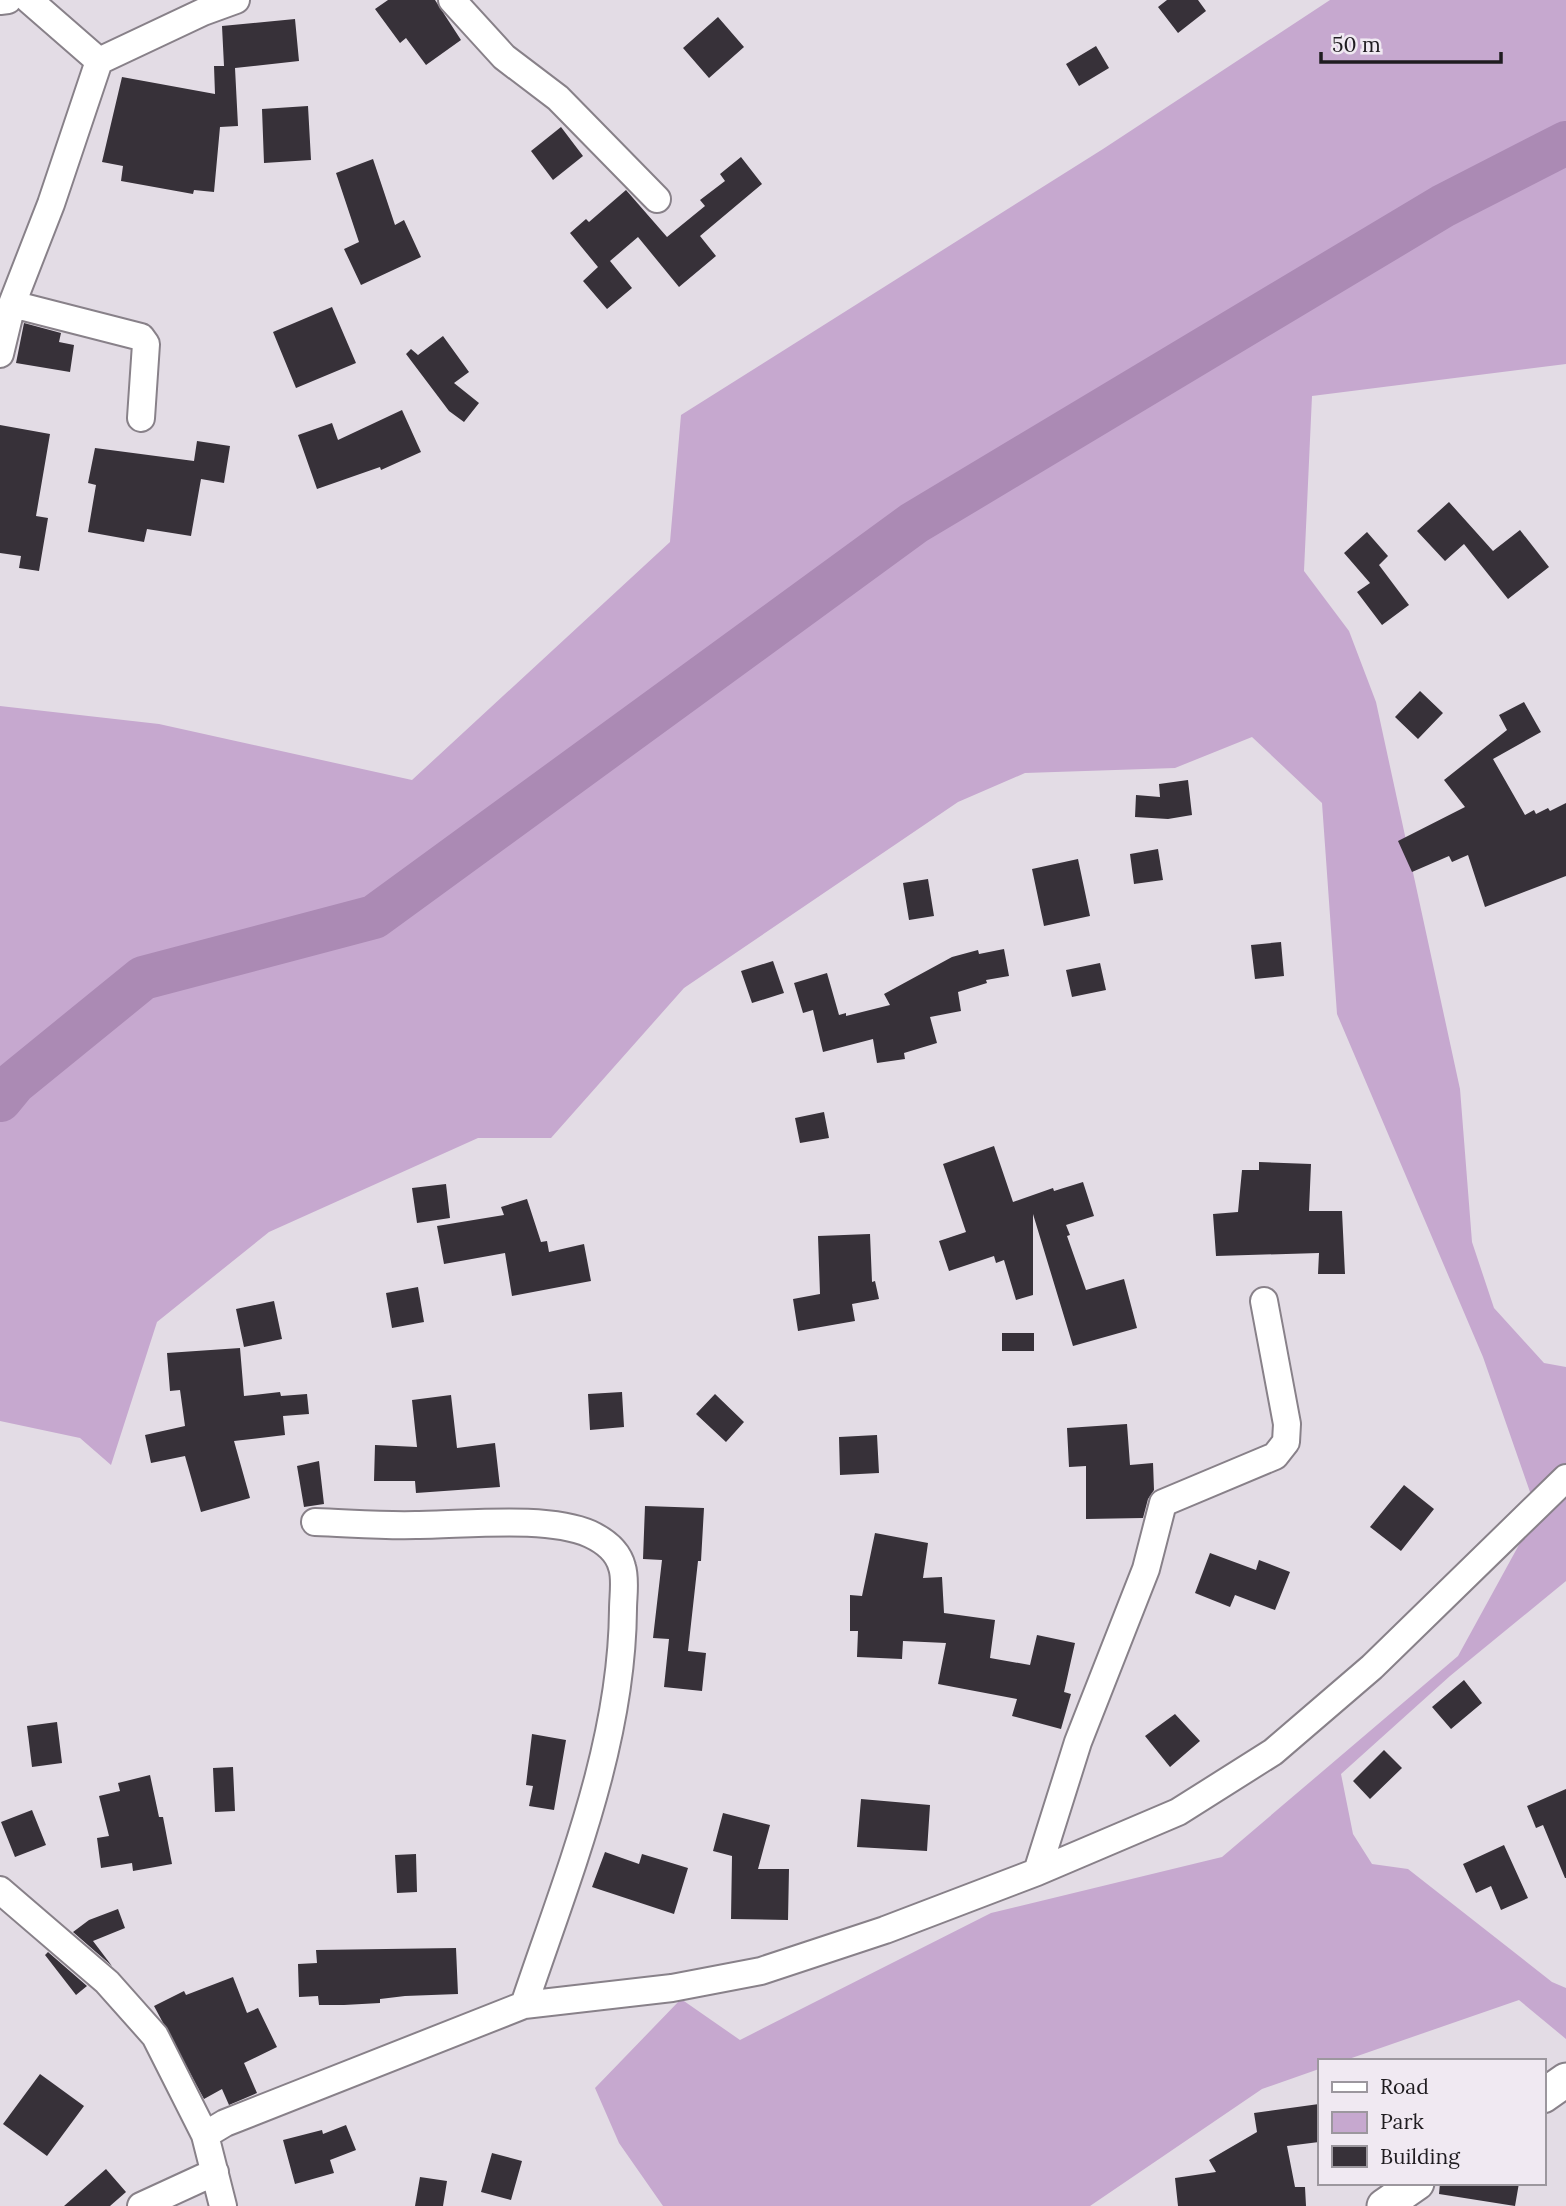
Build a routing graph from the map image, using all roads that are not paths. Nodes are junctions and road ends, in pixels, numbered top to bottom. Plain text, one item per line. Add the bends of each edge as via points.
1 (8, 0) edge
2 (29, 0) edge
3 (236, 0) edge
4 (452, 0) edge
5 (0, 1) edge
6 (99, 61) junction
7 (657, 199) dead end
8 (12, 304) junction
9 (0, 354) edge
10 (141, 418) dead end
11 (1264, 1301) dead end
12 (1566, 1478) edge
13 (315, 1522) dead end
14 (1037, 1872) junction
15 (0, 1889) edge
16 (524, 2005) junction
17 (1566, 2081) edge
18 (1545, 2095) edge
19 (205, 2135) junction
20 (215, 2172) junction
21 (1414, 2185) edge
22 (141, 2206) edge
23 (223, 2206) edge
24 (1384, 2206) edge

1 - 5 street
2 - 6 street
3 - 6 street
4 - 7 street via 504,57 558,98
6 - 8 street
8 - 9 street
8 - 10 street via 141,337 146,344
11 - 14 street via 1287,1424 1286,1442 1275,1456 1163,1503 1146,1569 1078,1742
12 - 14 street via 1373,1667 1273,1752 1178,1812
13 - 16 street via 526,1522 588,1533 611,1546 623,1567 622,1639 600,1765 582,1838
14 - 16 street via 761,1971 673,1988
15 - 19 street via 107,1982 155,2036
16 - 19 street via 225,2123
17 - 18 main road
19 - 20 street
20 - 22 street
20 - 23 street
21 - 24 main road

